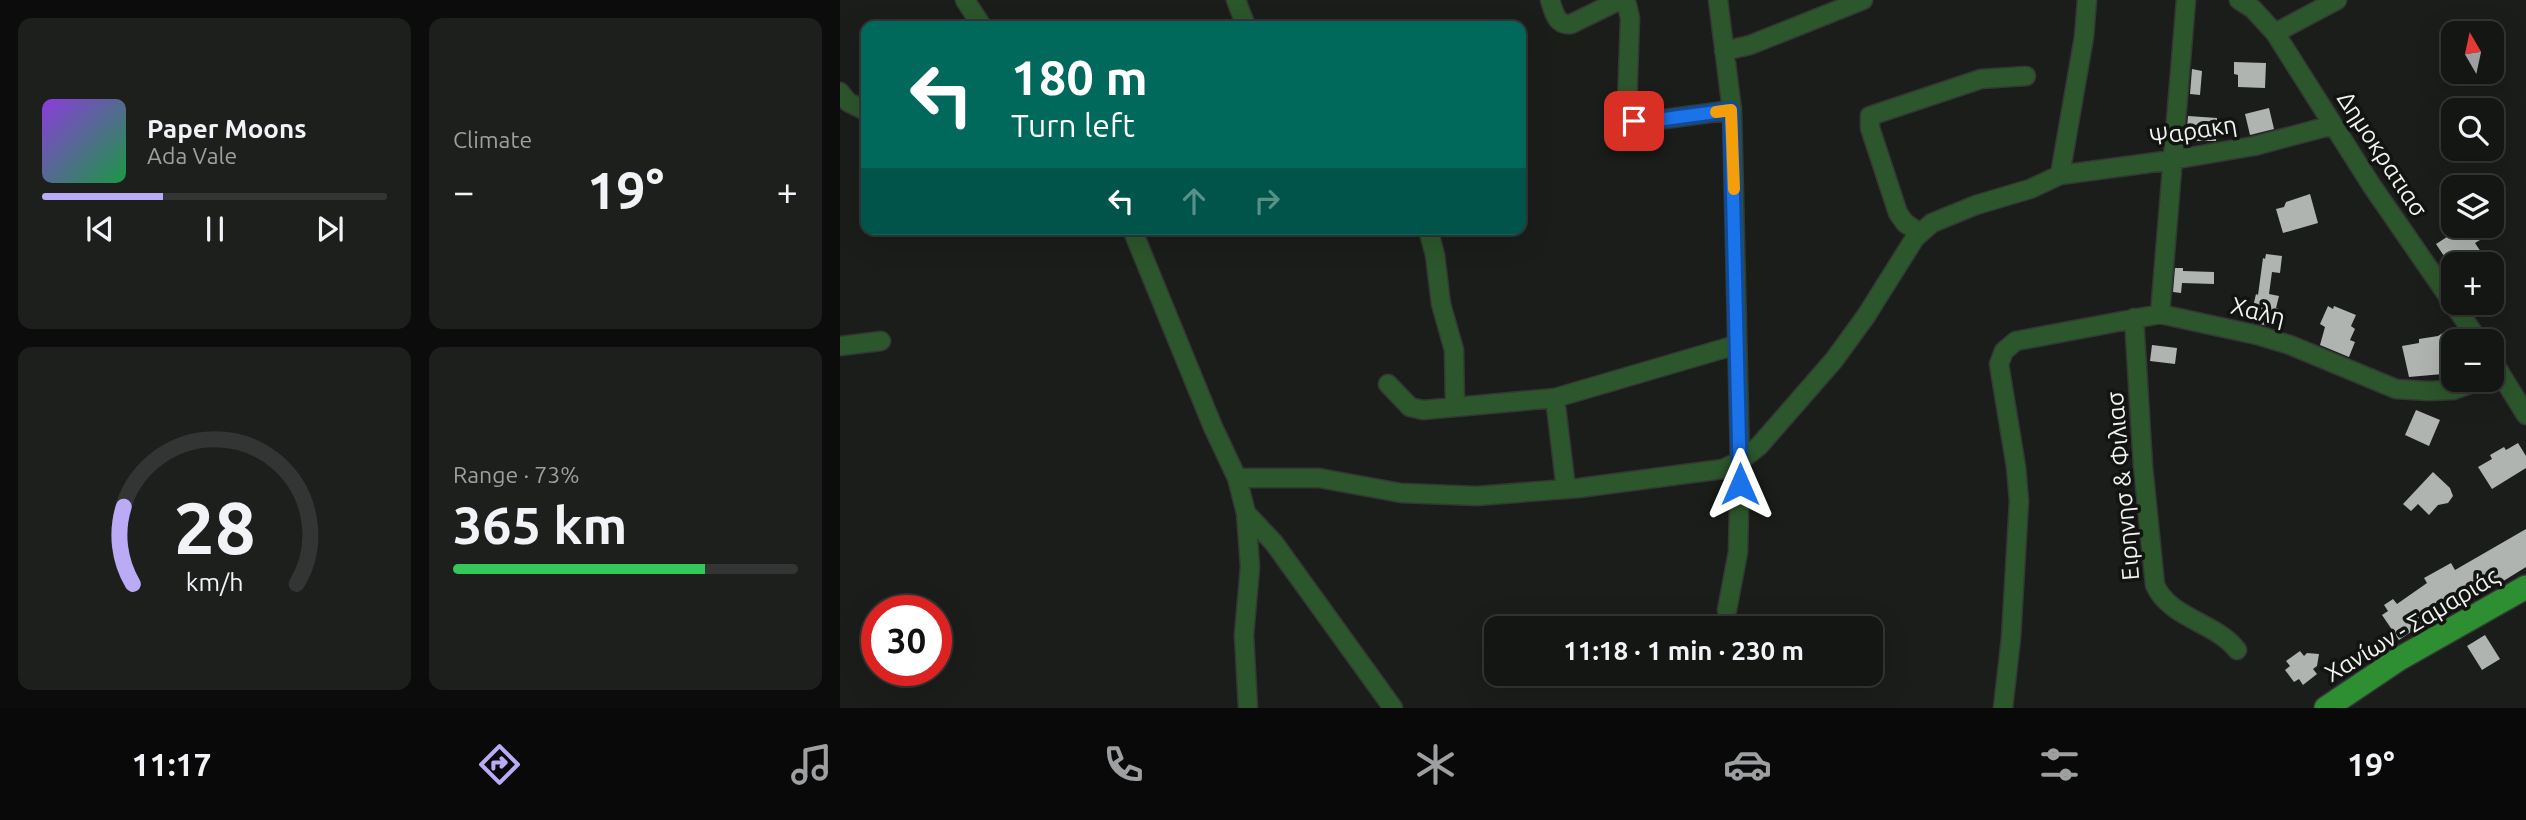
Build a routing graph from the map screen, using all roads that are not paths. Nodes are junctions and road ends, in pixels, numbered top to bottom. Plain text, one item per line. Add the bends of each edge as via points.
1 (965, 0) edge
2 (1236, 0) edge
3 (1550, 0) edge
4 (1718, 0) edge
5 (1863, 0) edge
6 (2087, 0) edge
7 (2186, 0) edge
8 (2239, 0) edge
9 (2337, 0) edge
10 (979, 21) edge
11 (1244, 21) edge
12 (2275, 33) junction
13 (1724, 51) junction
14 (2026, 76) dead end
15 (840, 92) edge
16 (861, 108) edge
17 (1731, 110) junction
18 (2333, 125) junction
19 (2172, 160) junction
20 (2060, 174) junction
21 (1920, 233) junction
22 (1134, 235) edge
23 (1430, 235) edge
24 (2160, 314) junction
25 (2134, 318) junction
26 (2471, 329) edge
27 (881, 341) dead end
28 (1736, 345) junction
29 (840, 346) edge
30 (2504, 382) edge
31 (1388, 384) dead end
32 (2441, 390) edge
33 (1556, 398) junction
34 (1455, 406) junction
35 (2526, 415) edge
36 (1740, 461) junction
37 (1237, 478) junction
38 (1566, 489) junction
39 (1246, 513) junction
40 (2526, 587) edge
41 (1727, 610) dead end
42 (2237, 650) dead end
43 (2336, 705) edge
44 (1248, 708) edge
45 (1393, 708) edge
46 (2003, 708) edge

1 - 10 street
2 - 11 street
3 - 17 street via 1556,19 1566,25 1618,1 1627,5 1628,106 1634,121
4 - 13 street
5 - 13 street
6 - 20 street
7 - 19 street
8 - 12 street, Δημοκρατιασ
9 - 12 street
12 - 18 street, Δημοκρατιασ
13 - 17 street
14 - 21 street via 1981,79 1870,116 1898,213
15 - 16 street
17 - 28 street
18 - 19 street, Ψαρακη via 2253,146
18 - 26 street, Δημοκρατιασ
19 - 20 street, Ψαρακη
19 - 24 street
20 - 21 street, Ψαρακη via 1932,223
21 - 36 street via 1834,360 1759,446
22 - 37 street
23 - 34 street via 1454,350
24 - 25 street, Χαλη
24 - 32 street, Χαλη via 2290,345 2396,389
25 - 42 street, Ειρηνησ & Φιλιασ via 2155,585 2160,596
25 - 46 street, Χαλη via 2016,341 2004,351 1999,364 2019,501
27 - 29 street
28 - 33 street
28 - 36 street
30 - 35 street
31 - 34 street via 1410,407
33 - 34 street
33 - 38 street
36 - 38 street via 1706,473
36 - 41 street via 1738,552
37 - 38 street via 1320,478 1401,493 1477,496
37 - 39 street
39 - 44 street
39 - 45 street via 1274,543
40 - 43 main road, Χανίων - Σαμαριάς via 2399,659

